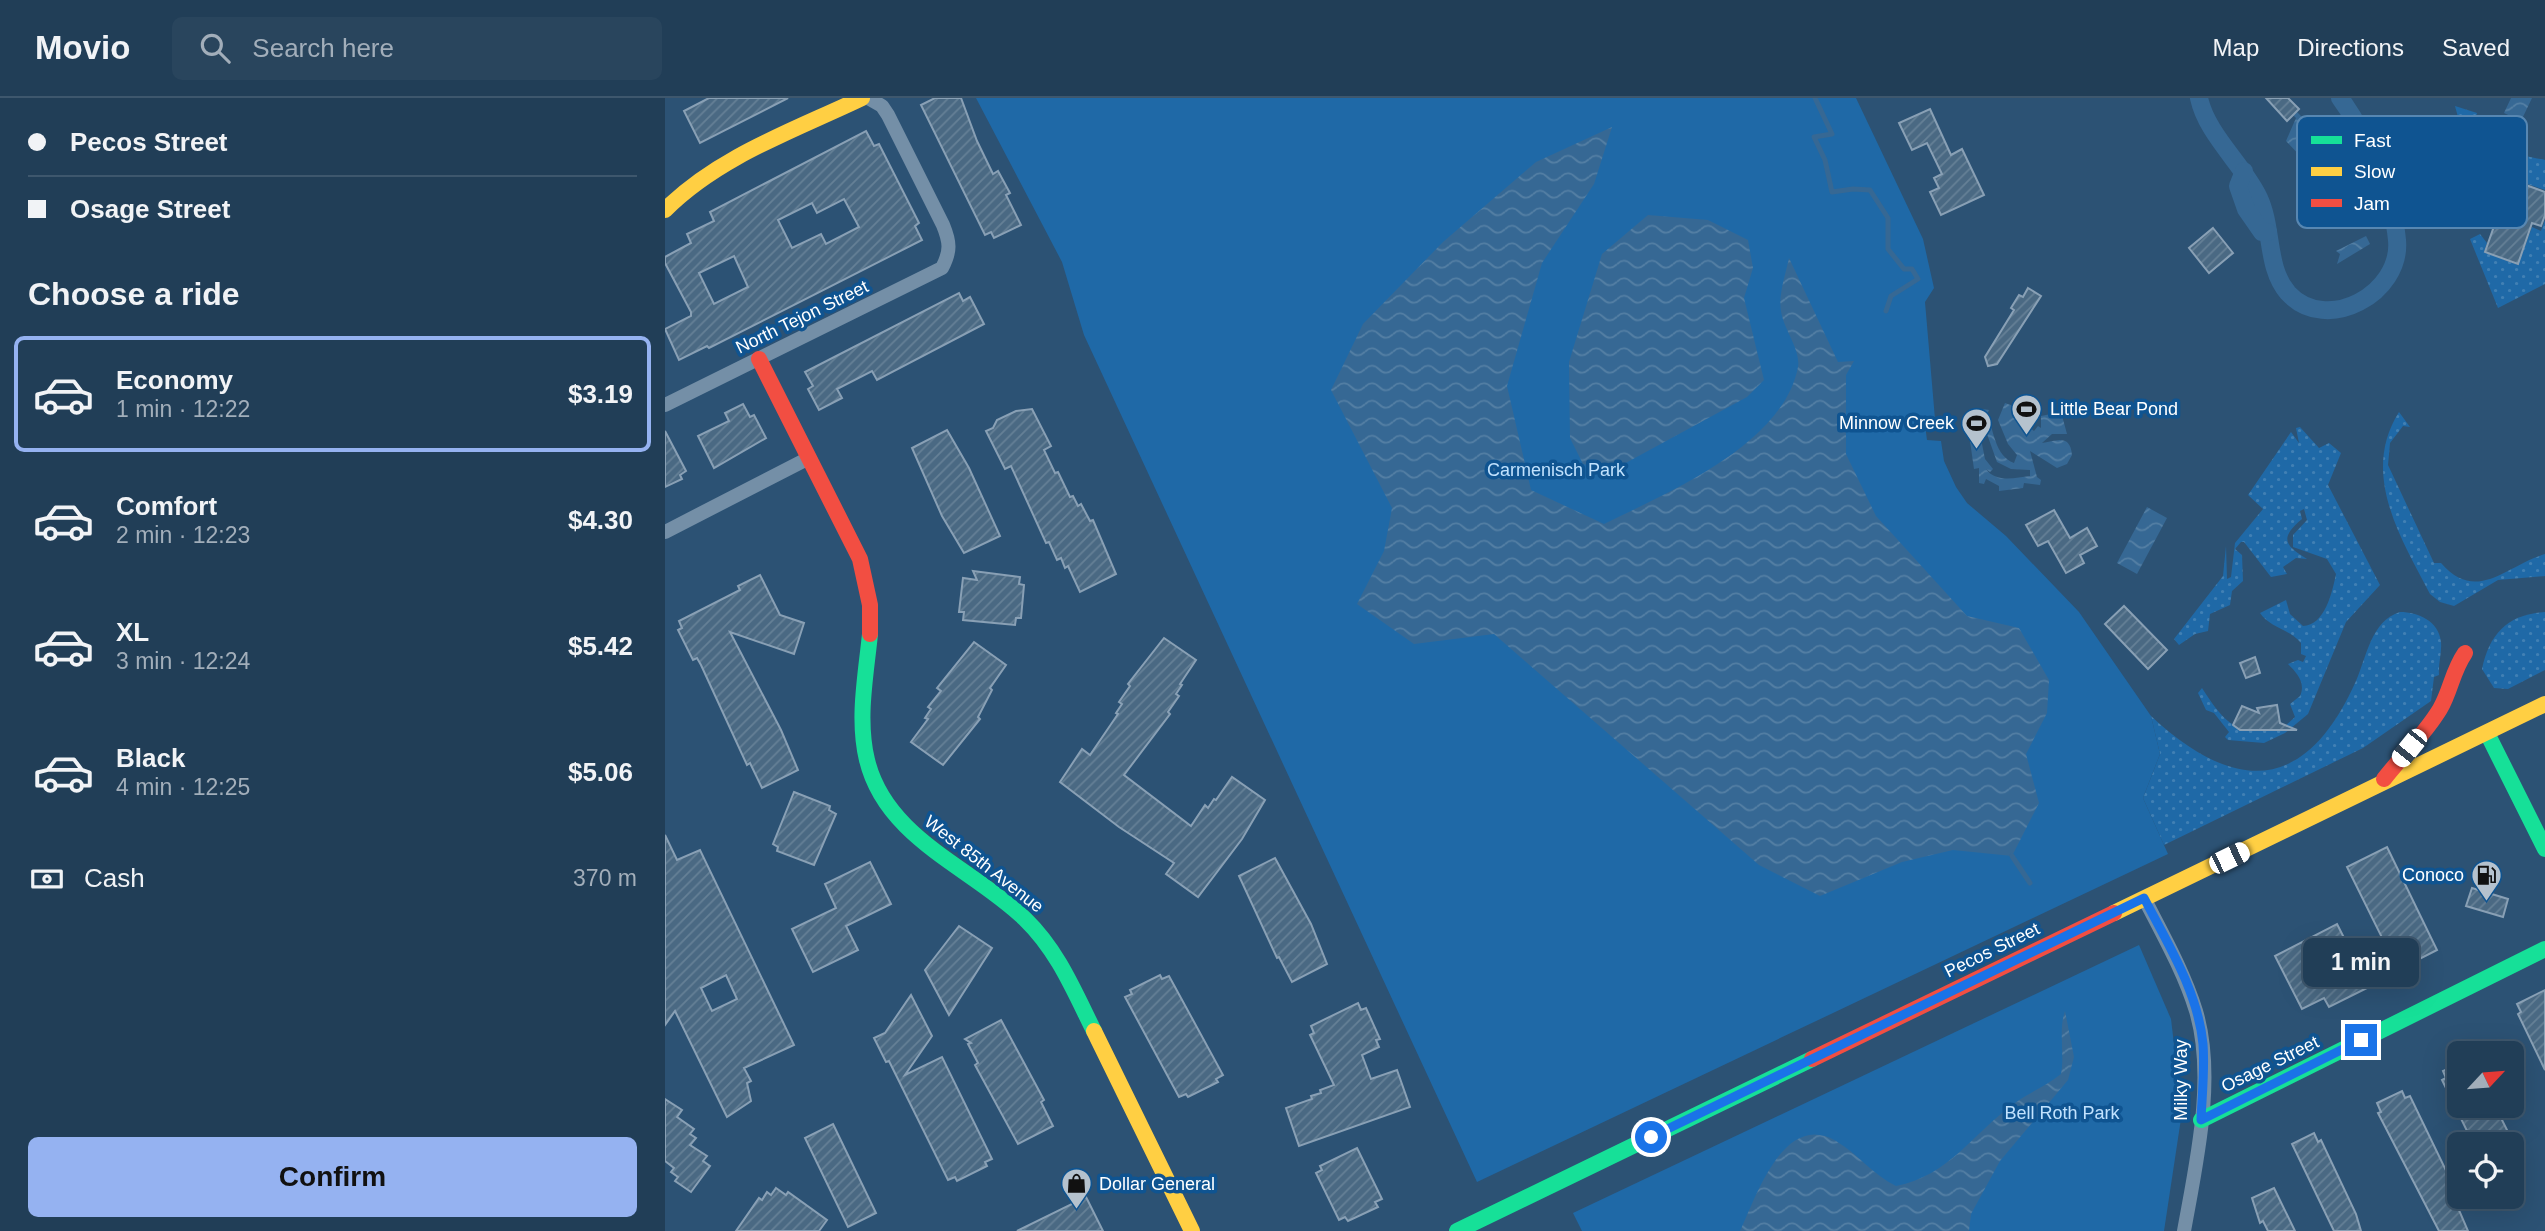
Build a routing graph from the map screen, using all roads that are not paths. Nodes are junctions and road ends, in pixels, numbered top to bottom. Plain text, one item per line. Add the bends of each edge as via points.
1 (862, 98) edge
2 (868, 98) edge
3 (874, 99) edge
4 (665, 210) edge
5 (759, 359) junction
6 (665, 405) edge
7 (810, 458) junction
8 (665, 532) edge
9 (2465, 653) dead end
10 (2545, 705) edge
11 (2487, 733) junction
12 (2379, 785) junction
13 (2545, 849) edge
14 (2144, 898) junction
15 (2545, 949) edge
16 (2201, 1120) junction
17 (1192, 1231) edge
18 (1457, 1231) edge
19 (2185, 1231) edge

1 - 4 street via 722,165
2 - 3 street
3 - 5 street, North Tejon Street via 888,115 943,225 950,241 949,255 942,268 930,276
5 - 6 street, North Tejon Street
5 - 7 street, West 85th Avenue
7 - 8 street
7 - 17 street, West 85th Avenue via 867,582 870,631 860,728 877,786 908,829 1014,908 1059,958
9 - 12 street via 2438,712
10 - 11 street, Pecos Street
11 - 12 street, Pecos Street
11 - 13 street
12 - 14 street, Pecos Street
14 - 16 street, Milky Way via 2197,1013 2203,1042
14 - 18 street, Pecos Street
15 - 16 street, Osage Street
16 - 19 street, Milky Way

